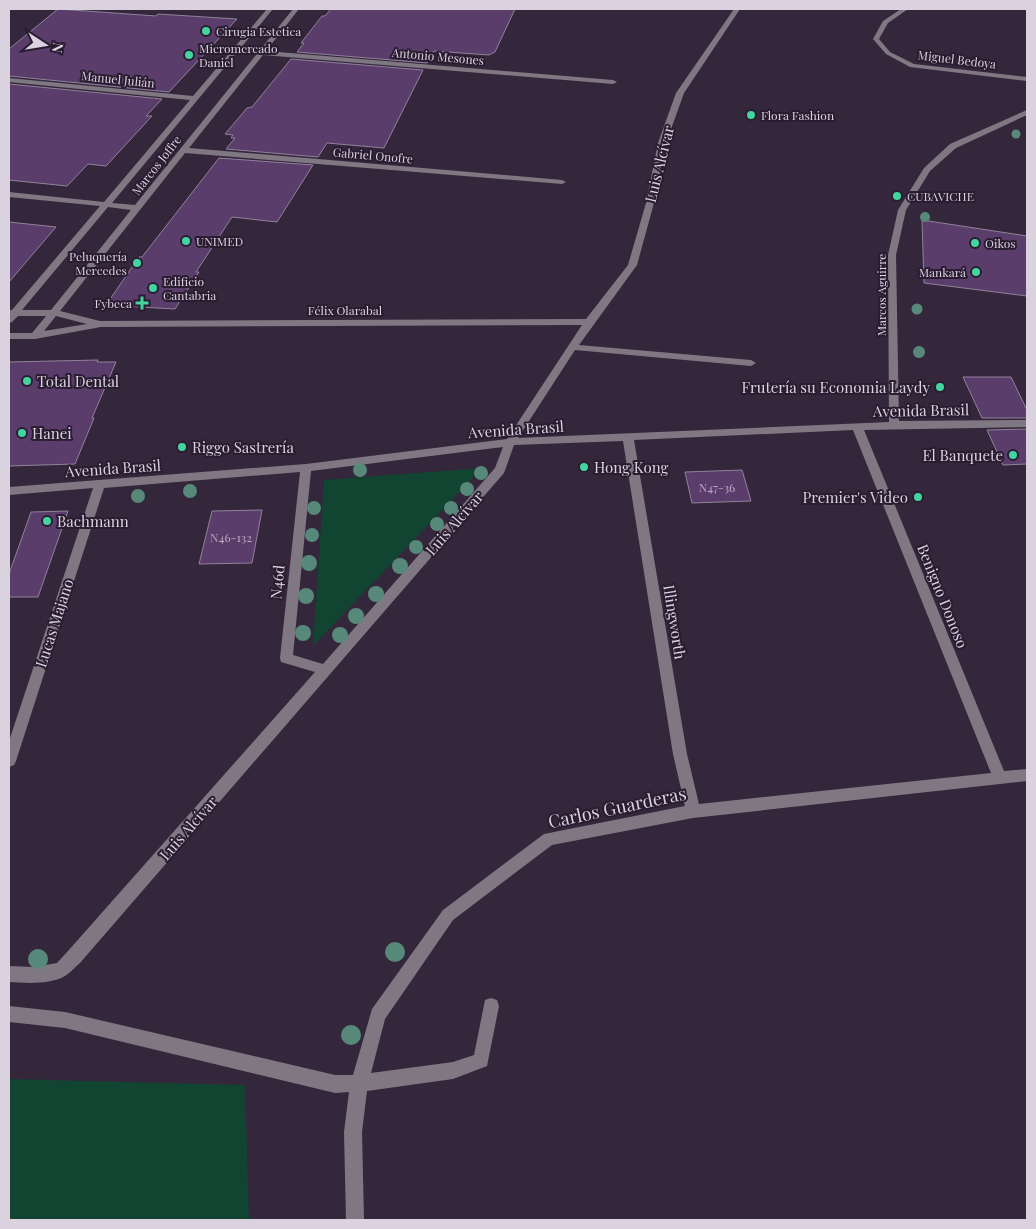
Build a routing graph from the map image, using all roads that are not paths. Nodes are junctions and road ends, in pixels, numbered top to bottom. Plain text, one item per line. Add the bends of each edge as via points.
1 (270, 9) edge
2 (737, 9) edge
3 (905, 9) edge
4 (284, 10) edge
5 (295, 10) edge
6 (260, 53) junction
7 (1027, 79) edge
8 (9, 80) edge
9 (613, 82) dead end
10 (195, 98) junction
11 (1027, 112) edge
12 (182, 150) junction
13 (562, 182) dead end
14 (9, 194) edge
15 (107, 205) junction
16 (137, 208) junction
17 (54, 313) junction
18 (11, 316) edge
19 (589, 322) junction
20 (101, 324) junction
21 (9, 336) edge
22 (35, 336) junction
23 (572, 347) junction
24 (751, 363) dead end
25 (1027, 424) edge
26 (894, 425) junction
27 (857, 427) junction
28 (628, 438) junction
29 (510, 442) junction
30 (306, 468) junction
31 (100, 484) junction
32 (9, 491) edge
33 (326, 670) junction
34 (9, 761) edge
35 (1027, 775) edge
36 (999, 776) junction
37 (692, 811) junction
38 (10, 978) edge
39 (491, 1006) dead end
40 (9, 1014) edge
41 (359, 1085) junction
42 (355, 1220) edge

1 - 10 street, Marcos Joffre
2 - 19 street, Luis Alcívar via 680,93 662,143 650,204 632,265
3 - 7 street, Miguel Bedoya via 885,22 876,39 888,53 912,66
4 - 5 street
5 - 6 street, Marcos Joffre
6 - 9 street, Antonio Mesones
6 - 12 street, Marcos Joffre
8 - 10 street, Manuel Julián
10 - 15 street, Marcos Joffre
11 - 26 street, Marcos Aguirre via 953,146 927,170 902,210 892,256
12 - 13 street, Gabriel Onofre
12 - 16 street, Marcos Joffre
14 - 15 street
15 - 16 street
15 - 18 street, Marcos Joffre
16 - 17 street, Marcos Joffre
17 - 18 street, Félix Olarabal
17 - 20 street, Félix Olarabal
17 - 22 street, Marcos Joffre
19 - 20 street, Félix Olarabal
19 - 23 street, Luis Alcívar
20 - 22 street, Félix Olarabal
21 - 22 street, Félix Olarabal
23 - 24 street
23 - 29 street, Luis Alcívar
25 - 26 street, Avenida Brasil
26 - 27 street, Avenida Brasil
27 - 28 street, Avenida Brasil
27 - 36 street, Benigno Donoso
28 - 29 street, Avenida Brasil
28 - 37 street, Illingworth
29 - 30 street, Avenida Brasil
29 - 33 street, Luis Alcívar via 500,470
30 - 31 street, Avenida Brasil
30 - 33 street, N46d via 286,658
31 - 32 street, Avenida Brasil
31 - 34 street, Lucas Majano
33 - 38 street, Luis Alcívar via 61,970
35 - 36 street, Carlos Guarderas
36 - 37 street, Carlos Guarderas
37 - 41 street, Carlos Guarderas via 548,839 448,915 378,1015
39 - 41 street via 481,1060 470,1067
40 - 41 street via 65,1020 335,1084
41 - 42 street, Carlos Guarderas via 353,1132

